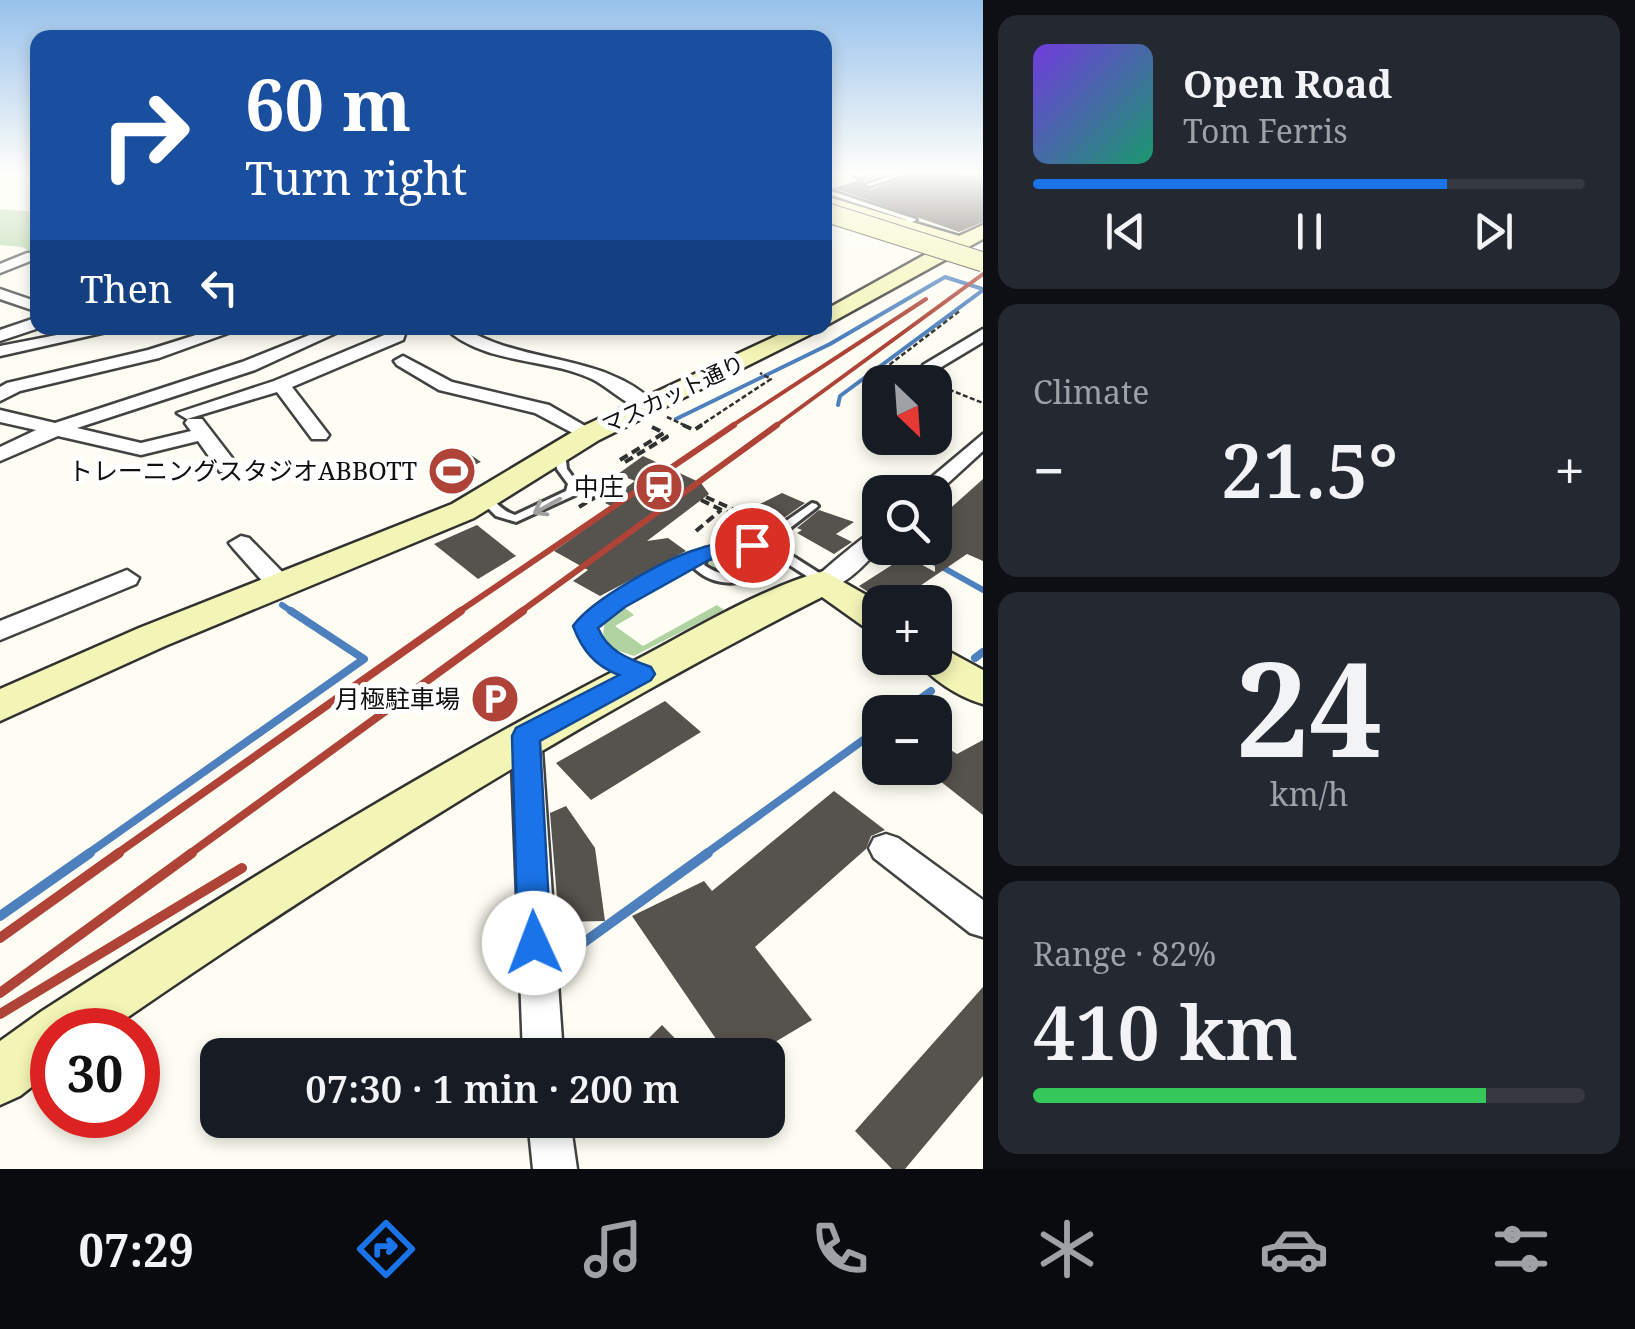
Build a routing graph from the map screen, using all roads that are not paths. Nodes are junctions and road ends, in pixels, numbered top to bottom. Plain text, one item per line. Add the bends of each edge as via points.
1 (886, 228) edge
2 (887, 228) edge
3 (908, 228) edge
4 (982, 231) edge
5 (904, 233) junction
6 (976, 254) edge
7 (944, 256) junction
8 (30, 257) edge
9 (0, 269) edge
10 (0, 294) edge
11 (30, 304) edge
12 (832, 314) edge
13 (30, 325) edge
14 (982, 334) edge
15 (82, 335) edge
16 (155, 335) edge
17 (214, 335) edge
18 (323, 335) edge
19 (397, 335) edge
20 (467, 335) edge
21 (793, 335) edge
22 (0, 336) edge
23 (206, 338) junction
24 (165, 350) junction
25 (0, 352) edge
26 (403, 361) dead end
27 (946, 365) edge
28 (244, 368) junction
29 (272, 388) junction
30 (172, 390) junction
31 (0, 395) edge
32 (187, 412) junction
33 (653, 415) junction
34 (0, 416) edge
35 (53, 427) junction
36 (203, 434) junction
37 (319, 435) dead end
38 (982, 440) edge
39 (0, 455) edge
40 (561, 457) junction
41 (228, 467) dead end
42 (944, 475) edge
43 (484, 498) junction
44 (812, 506) dead end
45 (241, 542) dead end
46 (764, 548) junction
47 (862, 552) edge
48 (702, 554) junction
49 (127, 578) dead end
50 (824, 582) junction
51 (282, 587) junction
52 (862, 608) edge
53 (0, 631) edge
54 (952, 669) edge
55 (642, 674) junction
56 (982, 690) edge
57 (2, 700) edge
58 (526, 736) junction
59 (886, 848) dead end
60 (982, 922) edge
61 (93, 1008) edge
62 (542, 1038) edge
63 (30, 1053) edge
64 (0, 1076) edge
65 (551, 1138) edge
66 (555, 1169) edge

1 - 5 street
2 - 6 street, bridge
3 - 5 lane
4 - 6 street, マスカット通り
5 - 6 street
5 - 7 street
6 - 7 street, マスカット通り
7 - 12 street, マスカット通り
8 - 9 street
10 - 11 street
13 - 22 street
14 - 27 street
15 - 25 street
16 - 24 street
17 - 23 street
18 - 28 street
19 - 29 street
20 - 33 street via 596,374
21 - 33 street, マスカット通り
23 - 24 street
23 - 28 street
24 - 31 street
26 - 40 street via 446,386 542,409
28 - 29 street
28 - 30 street
29 - 32 street
29 - 37 street
30 - 32 street
30 - 35 street
32 - 36 street
33 - 40 street, マスカット通り
34 - 35 street
35 - 36 street via 141,449
35 - 39 street
36 - 41 street
38 - 42 street
40 - 43 street, マスカット通り
40 -> 43 lane via 574,489 525,518 508,518
43 - 51 street, マスカット通り
44 - 46 lane
45 - 51 street
46 - 48 lane
46 - 48 lane via 772,566 734,580 709,577 698,566
46 - 50 lane
47 - 50 street
48 - 55 lane via 585,626 592,644 614,664
49 - 53 street
50 - 52 street
50 - 55 street
51 - 57 street, マスカット通り
54 - 56 street
55 - 58 street
58 - 61 street
58 - 62 street
59 - 60 street
63 - 64 street
65 - 66 street

